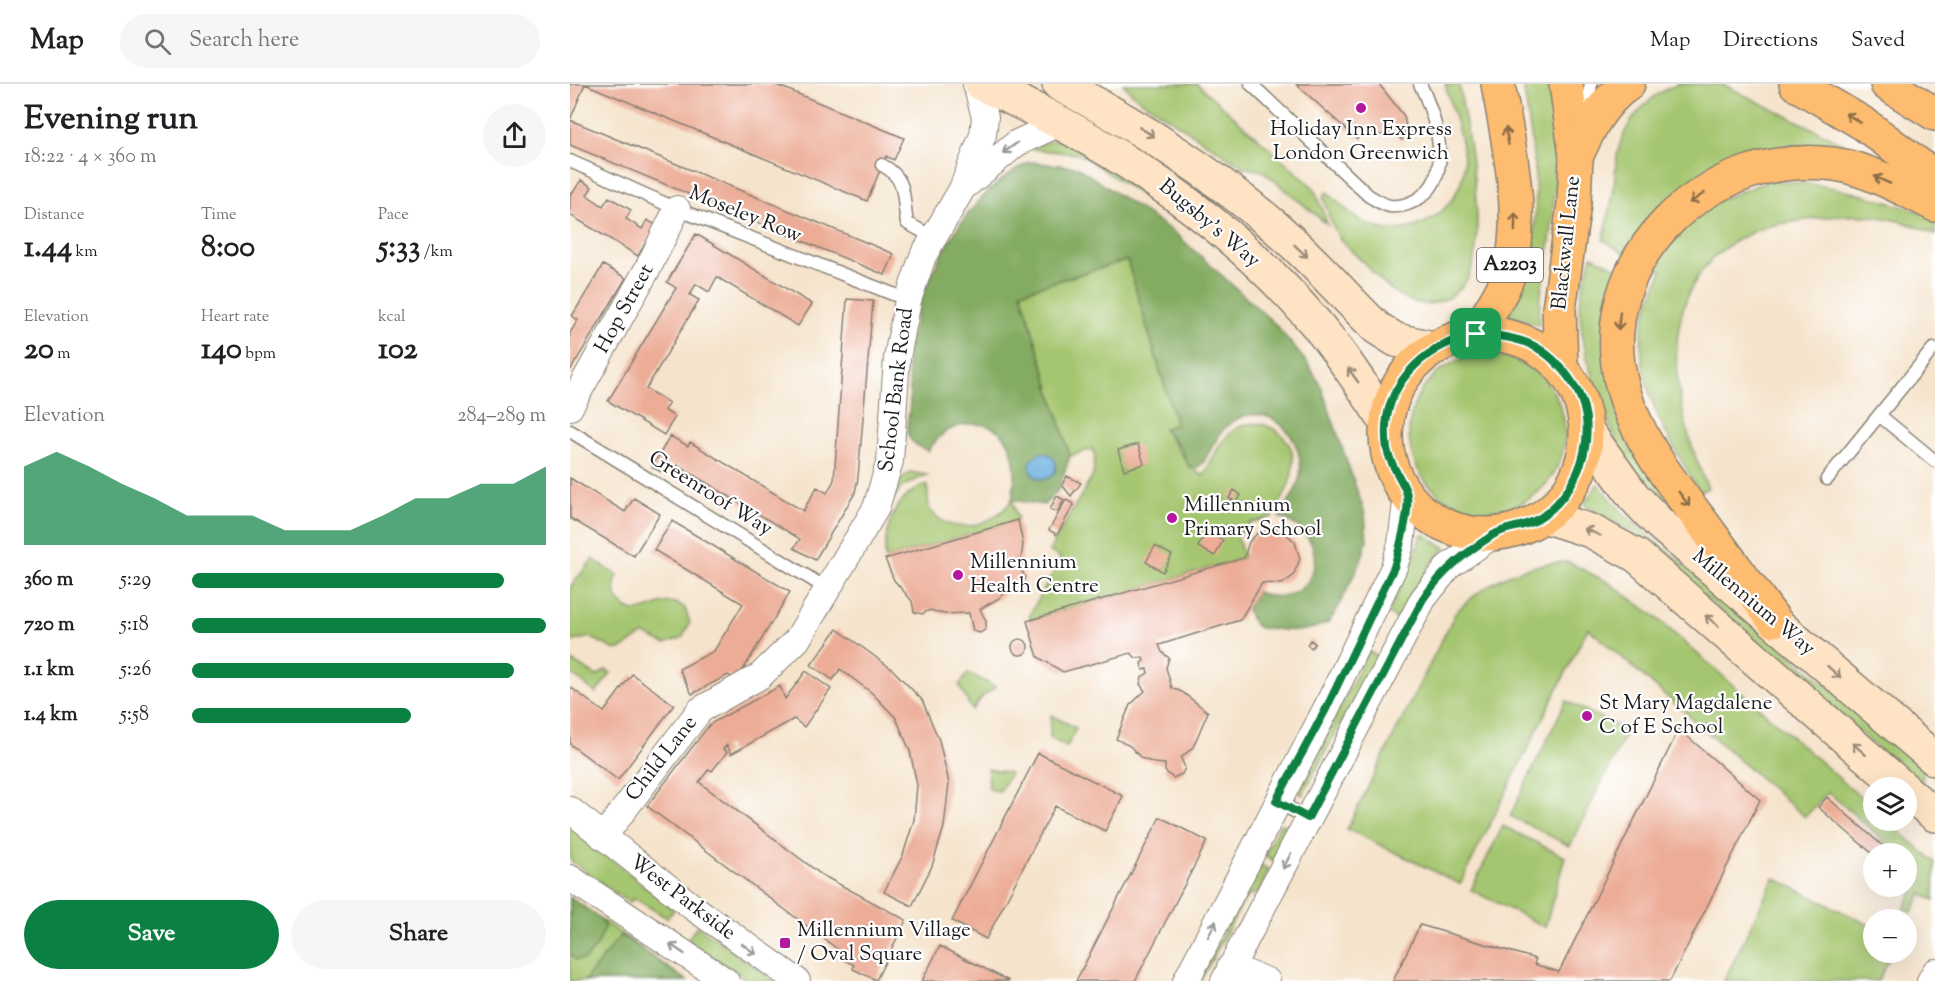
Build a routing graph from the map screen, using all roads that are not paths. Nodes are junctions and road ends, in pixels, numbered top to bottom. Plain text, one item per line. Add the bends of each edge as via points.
1 (976, 84) edge
2 (981, 84) edge
3 (1059, 84) edge
4 (1251, 84) edge
5 (1420, 84) edge
6 (1498, 84) edge
7 (1566, 84) edge
8 (1592, 84) edge
9 (1628, 84) edge
10 (1796, 84) edge
11 (1887, 84) edge
12 (1935, 114) edge
13 (1062, 122) junction
14 (1576, 157) junction
15 (570, 161) edge
16 (882, 165) dead end
17 (1935, 177) edge
18 (962, 189) junction
19 (1935, 205) edge
20 (677, 209) junction
21 (933, 237) junction
22 (908, 300) junction
23 (1476, 334) junction
24 (1433, 348) junction
25 (1932, 349) dead end
26 (1561, 366) junction
27 (570, 407) edge
28 (1879, 415) junction
29 (1387, 423) junction
30 (570, 431) edge
31 (1587, 431) junction
32 (1935, 461) edge
33 (1827, 479) dead end
34 (1407, 494) junction
35 (1544, 516) junction
36 (1496, 533) junction
37 (829, 590) junction
38 (1774, 620) junction
39 (1935, 759) edge
40 (1890, 777) edge
41 (1917, 800) edge
42 (1276, 801) junction
43 (570, 810) edge
44 (1935, 815) edge
45 (1308, 818) junction
46 (603, 837) junction
47 (570, 878) edge
48 (1935, 972) edge
49 (1227, 974) edge
50 (726, 981) edge
51 (797, 981) edge
52 (1186, 981) edge
53 (1267, 981) edge
54 (1930, 981) edge

1 - 18 street, School Bank Road via 985,124
2 - 13 street, Bugsby's Way
3 -> 24 street, Bugsby's Way via 1106,102 1273,225 1377,328 1396,340
4 - 5 lane via 1369,196 1389,206 1414,202 1430,190 1438,170 1438,144
23 -> 6 main road, A2203 via 1505,285 1516,222 1510,152
7 - 14 main road, Blackwall Lane / A2203
8 - 14 lane
9 - 14 main road via 1604,104
17 -> 10 main road via 1863,124
11 - 12 main road
13 -> 18 street, School Bank Road via 1017,143
29 -> 13 street, Bugsby's Way via 1313,320 1249,256 1150,176
14 - 26 main road, Blackwall Lane / A2203 via 1574,204 1559,309
15 - 20 lane, Moseley Row
16 - 21 lane via 896,172 903,184 907,223
18 - 21 street, School Bank Road
19 -> 38 main road via 1836,164 1764,168 1715,187 1676,214 1646,245 1627,282 1618,354 1623,390 1633,416 1665,474
20 - 22 lane, Moseley Row
20 - 27 street, Hop Street
21 - 22 street, School Bank Road
22 - 37 street, School Bank Road via 897,358 890,461 876,508
23 - 24 main road
23 - 26 main road via 1507,335 1537,347
24 - 29 main road via 1410,368 1394,394
25 - 28 lane
26 - 31 main road via 1584,408
28 - 32 lane
28 - 33 lane
29 - 34 main road via 1387,448 1394,472
30 - 37 lane, Greenroof Way
31 - 35 main road via 1576,479
31 - 38 street, Millennium Way via 1634,497 1660,524
34 - 36 main road via 1425,513 1446,526
34 - 42 street via 1394,567 1326,709
35 - 36 main road
40 -> 35 street, Millennium Way via 1637,556 1591,531
36 - 45 street via 1449,567 1423,599
37 - 46 street, Child Lane via 797,640 779,660 760,676 700,710 686,725
38 -> 39 street, Millennium Way
41 - 44 street
42 - 45 lane
52 -> 42 street
43 - 46 street, West Parkside
45 -> 49 street
46 -> 51 street, West Parkside
50 -> 47 street, West Parkside
48 - 54 street
49 - 53 street

